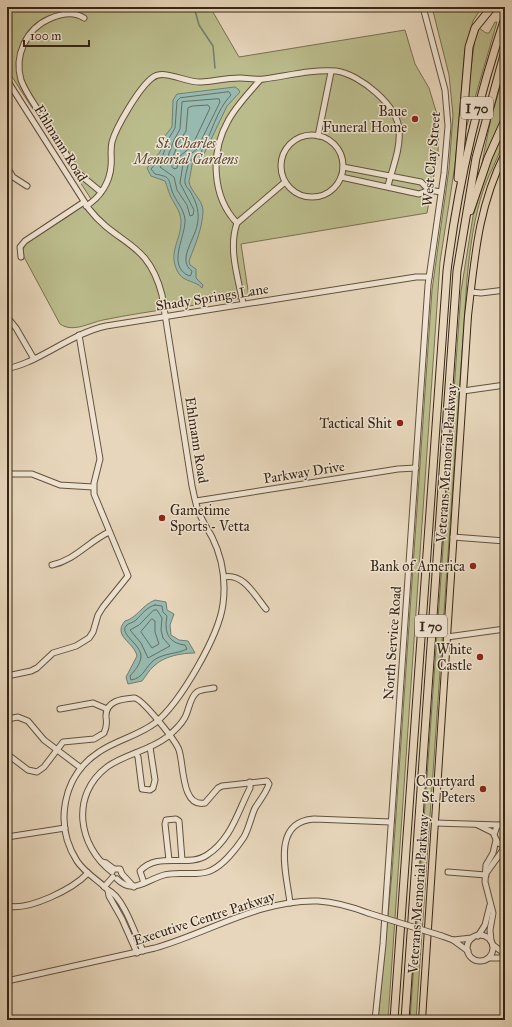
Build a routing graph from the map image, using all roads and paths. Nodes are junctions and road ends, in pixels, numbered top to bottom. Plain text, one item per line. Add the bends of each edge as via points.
1 (423, 7) edge
2 (485, 7) edge
3 (492, 7) edge
4 (483, 17) junction
5 (84, 18) dead end
6 (505, 18) edge
7 (505, 51) edge
8 (331, 72) junction
9 (7, 80) edge
10 (260, 80) junction
11 (505, 120) edge
12 (318, 136) junction
13 (505, 153) edge
14 (7, 167) edge
15 (343, 167) junction
16 (390, 176) junction
17 (341, 177) junction
18 (285, 182) junction
19 (27, 186) dead end
20 (388, 186) junction
21 (429, 190) junction
22 (101, 192) junction
23 (441, 192) junction
24 (457, 200) junction
25 (85, 204) junction
26 (466, 218) junction
27 (237, 223) junction
28 (21, 257) dead end
29 (430, 268) joint
30 (429, 276) junction
31 (505, 290) edge
32 (470, 292) junction
33 (243, 304) junction
34 (165, 316) junction
35 (7, 318) edge
36 (79, 335) junction
37 (34, 359) junction
38 (7, 368) edge
39 (505, 385) edge
40 (463, 391) junction
41 (416, 468) junction
42 (7, 474) edge
43 (93, 487) junction
44 (196, 501) junction
45 (109, 532) junction
46 (453, 537) junction
47 (505, 541) edge
48 (52, 565) dead end
49 (224, 577) junction
50 (266, 610) dead end
51 (505, 629) edge
52 (447, 637) junction
53 (7, 676) edge
54 (214, 688) dead end
55 (60, 709) dead end
56 (108, 709) junction
57 (7, 719) edge
58 (158, 721) junction
59 (168, 736) junction
60 (150, 747) junction
61 (56, 750) junction
62 (136, 753) junction
63 (7, 754) edge
64 (81, 768) junction
65 (250, 782) junction
66 (391, 822) junction
67 (435, 823) junction
68 (503, 823) edge
69 (478, 825) junction
70 (65, 828) junction
71 (494, 833) junction
72 (7, 837) edge
73 (496, 840) junction
74 (505, 846) edge
75 (169, 860) junction
76 (182, 860) junction
77 (448, 872) dead end
78 (88, 873) junction
79 (116, 874) junction
80 (486, 874) junction
81 (144, 883) junction
82 (134, 887) junction
83 (106, 888) junction
84 (290, 903) junction
85 (490, 905) junction
86 (7, 906) edge
87 (478, 936) junction
88 (472, 938) junction
89 (454, 940) junction
90 (492, 943) junction
91 (468, 951) junction
92 (140, 952) junction
93 (505, 954) edge
94 (488, 958) junction
95 (505, 958) edge
96 (7, 981) edge
97 (374, 1020) edge
98 (394, 1020) edge
99 (404, 1020) edge
100 (422, 1020) edge

1 - 23 street, West Clay Street via 448,104
2 - 4 highway
3 - 4 highway
4 - 24 highway via 475,28 469,47
5 - 22 street via 76,13 66,14 41,23 29,34 25,42 19,67 26,90 78,173
6 - 24 highway, I 70 via 474,119
7 - 26 highway, I 70 via 476,158
8 - 10 street
8 - 12 street
8 - 16 street via 349,75 363,83 394,112 400,132
9 - 25 street, Ehlmann Road
10 - 22 street via 240,78 195,82 165,74 152,78 120,122 112,145 111,167
10 - 27 street via 228,121 221,136 215,170 220,196 230,216
11 - 26 highway via 490,152
12 - 15 street via 339,150
12 - 18 street via 301,137 287,148 281,165
13 - 32 main road, Veterans Memorial Parkway via 488,190
14 - 19 street via 13,177
15 - 16 street
15 - 17 street
16 - 20 street
16 - 21 street via 421,182
17 - 18 street via 331,191 315,198 298,194
17 - 20 street
18 - 27 street
20 - 21 street via 419,194
21 - 23 street
22 - 25 street via 94,201
23 - 29 street, West Clay Street
24 - 98 highway, I 70 via 442,318
25 - 28 street via 24,241 20,247
25 - 34 street, Ehlmann Road via 101,223 137,249 149,262 159,286
26 - 99 highway, I 70 via 454,302
27 - 33 street via 233,250
29 - 30 street, North Service Road
30 - 33 street, Shady Springs Lane
30 - 41 street, North Service Road
31 - 32 street
32 - 40 main road, Veterans Memorial Parkway
33 - 34 street, Shady Springs Lane
34 - 36 street, Shady Springs Lane via 106,326
34 - 44 street, Ehlmann Road
35 - 37 street via 16,328
36 - 37 street, Shady Springs Lane
36 - 43 street via 100,459
37 - 38 street, Shady Springs Lane
39 - 40 street
40 - 46 main road, Veterans Memorial Parkway
41 - 44 street, Parkway Drive
41 - 66 street, North Service Road
42 - 43 street via 32,474 60,485
43 - 45 street via 95,502
44 - 49 street, Ehlmann Road via 218,553
45 - 48 street via 74,556
45 - 53 street via 128,576 103,606 93,632 76,646 53,653 37,668
46 - 47 street
46 - 52 main road, Veterans Memorial Parkway
49 - 50 street via 241,578
49 - 58 street, Ehlmann Road via 223,606 213,637 181,695
51 - 52 street
52 - 67 main road, Veterans Memorial Parkway
54 - 59 street via 198,691 184,719
55 - 56 street via 93,703
56 - 58 street via 115,701 135,698 146,705
56 - 61 street via 107,727 102,735 64,742
57 - 61 street via 18,717 28,721
58 - 59 street
58 - 64 street, Ehlmann Road via 140,733 99,752
59 - 60 street
59 - 65 street via 176,743 180,752 186,793 197,803 205,804 222,786
60 - 62 street
60 - 62 street via 155,780 150,790 142,789
61 - 63 street via 44,767 37,772 28,770
61 - 64 street
62 - 79 street via 108,766 92,783 83,804 82,825 85,836 95,854
64 - 70 street, Ehlmann Road via 72,780 66,798
65 - 76 street via 250,788 232,827 216,847 200,859
65 - 81 street via 267,781 268,789 244,836 226,858 208,872 164,875
66 - 84 street via 306,820 297,825 287,837 284,847
66 - 97 street, North Service Road via 383,944
67 - 69 street
67 - 100 main road, Veterans Memorial Parkway
68 - 69 street
68 - 71 street
69 - 71 street
70 - 72 street
70 - 78 street, Ehlmann Road via 73,853
71 - 73 street
73 - 74 street
73 - 80 street via 486,865
74 - 80 street
75 - 76 street
75 - 76 street via 165,824 166,820 171,819 179,822
75 - 81 street via 142,868 140,871
77 - 80 street
78 - 83 street, Ehlmann Road
78 - 86 street via 75,885 32,904 20,908
79 - 82 street
79 - 82 street via 124,885
79 - 83 street
80 - 85 street via 485,888
81 - 82 street
83 - 92 street, Ehlmann Road
84 - 89 street, Executive Centre Parkway, bridge via 336,903
84 - 92 street, Executive Centre Parkway via 262,909 177,942
85 - 87 street via 485,925
85 - 90 street via 493,913 490,930
87 - 88 street
87 - 90 street via 486,937
88 - 89 street, Executive Centre Parkway
88 - 91 street
89 - 91 street, Executive Centre Parkway
90 - 93 street
90 - 94 street via 493,952
91 - 94 street via 476,960
92 - 96 street, Executive Centre Parkway
94 - 95 street

